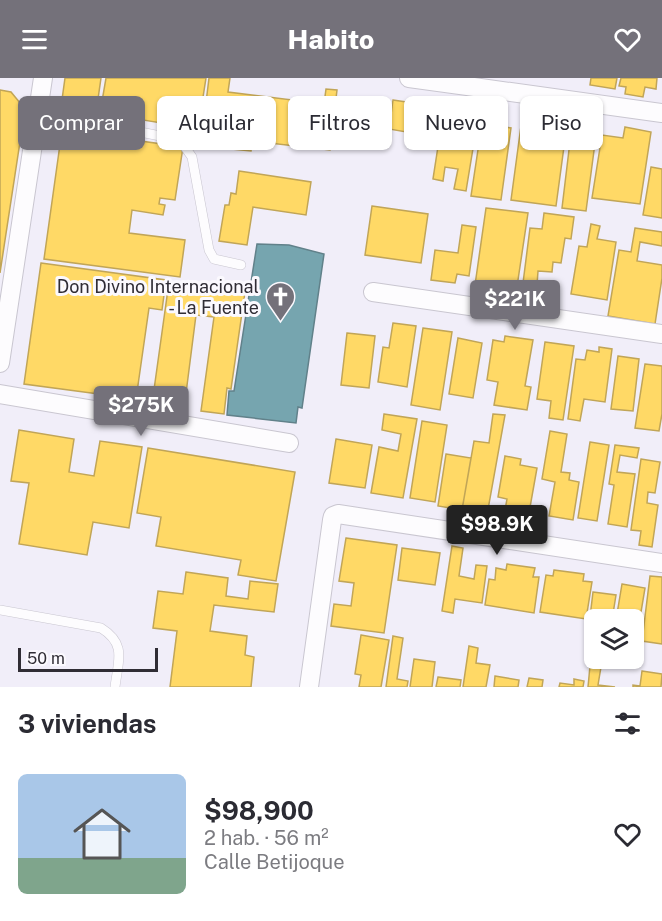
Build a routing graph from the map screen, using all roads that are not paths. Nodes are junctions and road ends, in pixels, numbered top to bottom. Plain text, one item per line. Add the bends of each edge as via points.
1 (43, 78) edge
2 (409, 78) edge
3 (40, 96) edge
4 (662, 113) edge
5 (145, 133) edge
6 (32, 150) edge
7 (241, 265) dead end
8 (373, 292) dead end
9 (662, 334) edge
10 (0, 363) edge
11 (0, 394) edge
12 (289, 444) dead end
13 (662, 563) edge
14 (0, 610) edge
15 (115, 687) edge
16 (309, 687) edge

1 - 3 street
2 - 4 street
5 - 7 lane via 180,140 192,157 209,250 214,259
6 - 10 street
8 - 9 street
11 - 12 street
13 - 16 street via 338,514 332,520
14 - 15 lane via 101,628 111,634 119,647

